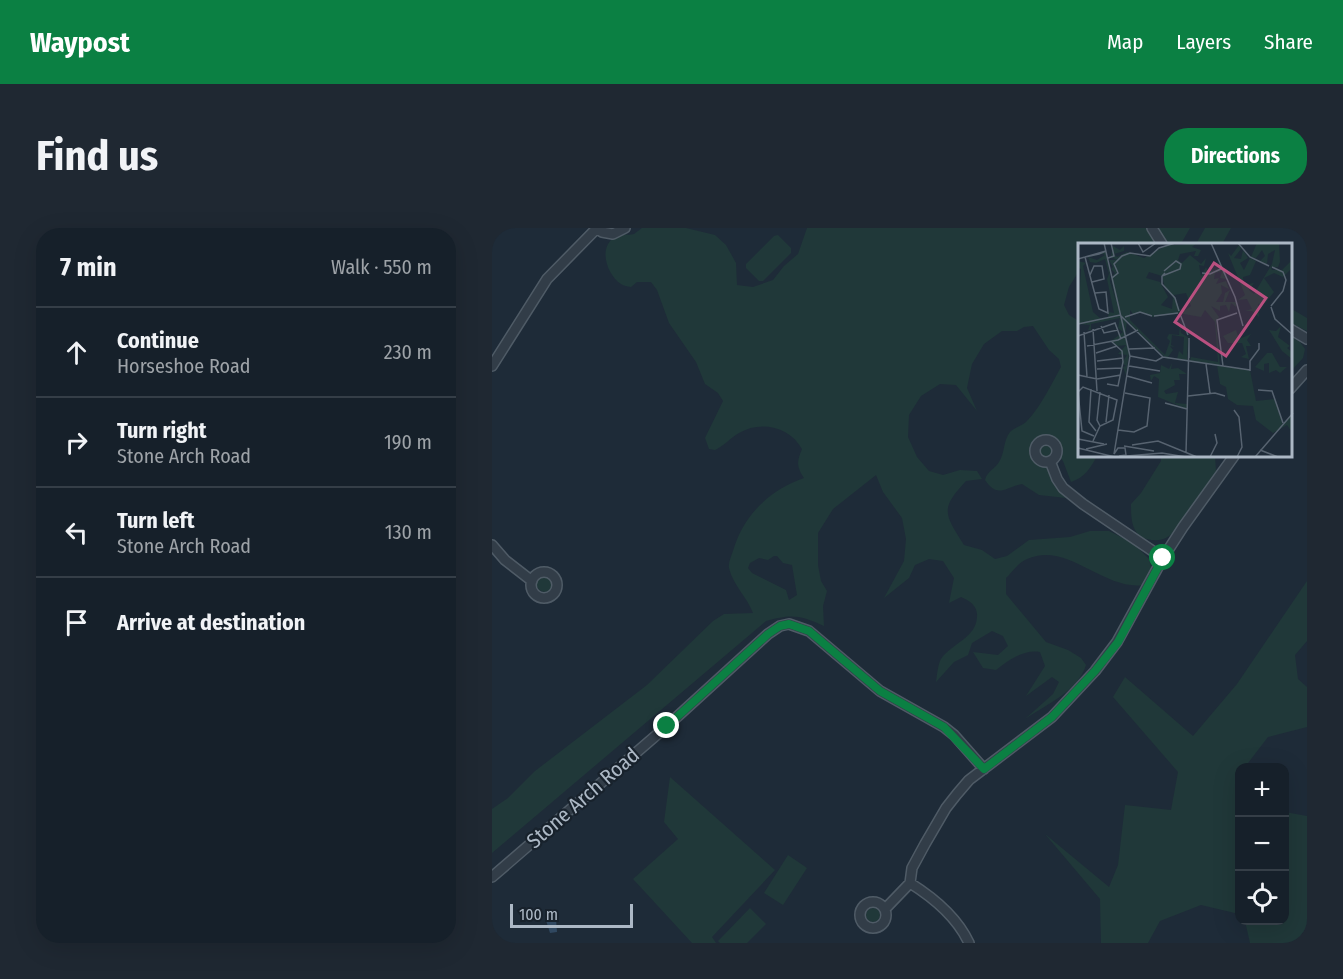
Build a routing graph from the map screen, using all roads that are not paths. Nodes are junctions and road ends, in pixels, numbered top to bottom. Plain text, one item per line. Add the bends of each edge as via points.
1 (597, 228) edge
2 (625, 228) edge
3 (1152, 228) edge
4 (1160, 243) edge
5 (1292, 330) edge
6 (1307, 339) edge
7 (492, 366) edge
8 (1307, 370) edge
9 (1292, 387) edge
10 (1232, 458) edge
11 (1050, 461) dead end
12 (492, 545) edge
13 (1163, 558) junction
14 (532, 581) dead end
15 (984, 769) junction
16 (492, 877) edge
17 (910, 883) junction
18 (885, 909) dead end
19 (969, 943) edge

1 - 2 street via 613,234
1 - 7 street via 547,279
3 - 4 street
5 - 6 street
8 - 9 street
10 - 13 street
11 - 13 street via 1066,490
12 - 14 street
13 - 15 street via 1118,642 1095,671 1052,717
15 - 16 street, Stone Arch Road via 944,727 880,691 809,631 795,625 780,626
15 - 17 street via 969,780 946,808 912,868
17 - 18 street
17 - 19 street via 944,909

